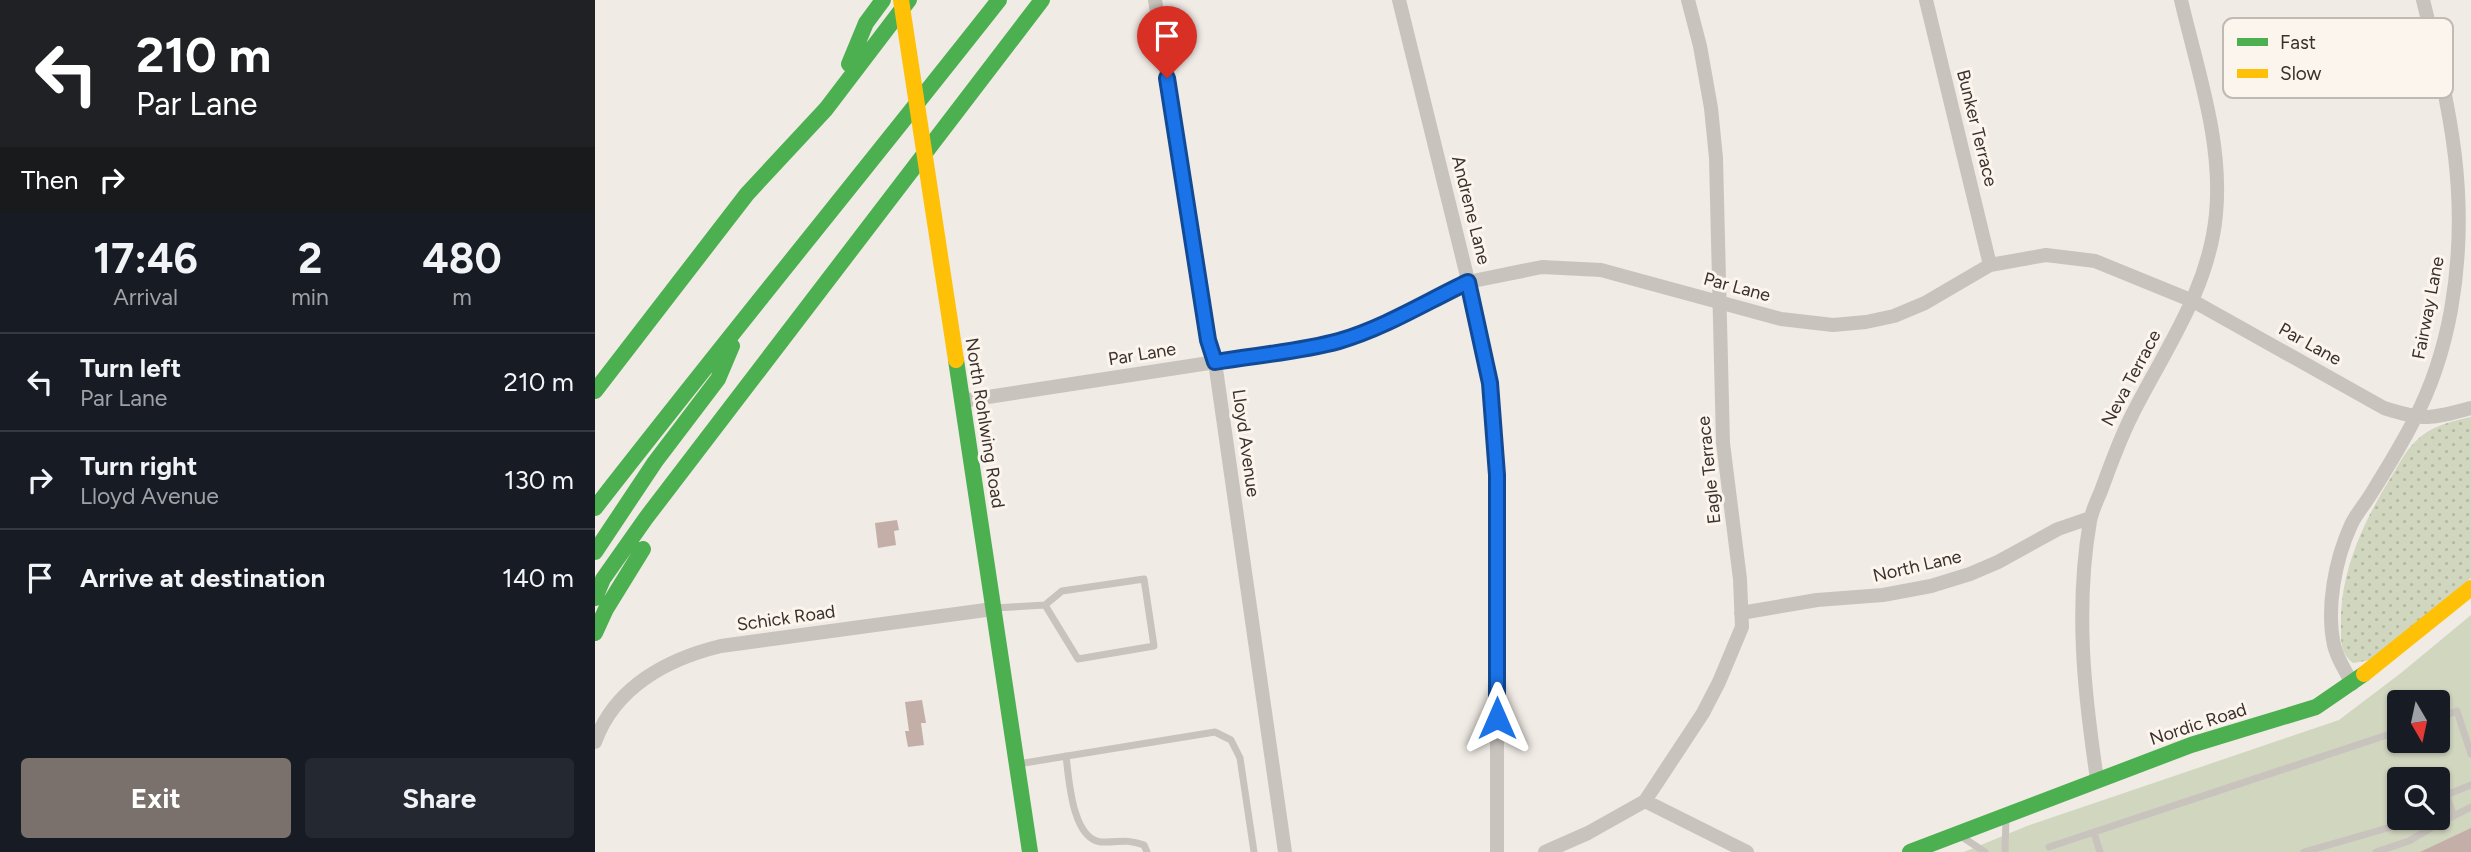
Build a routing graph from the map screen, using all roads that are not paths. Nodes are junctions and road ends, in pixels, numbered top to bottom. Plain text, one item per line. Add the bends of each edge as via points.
1 (883, 0) edge
2 (901, 0) edge
3 (909, 0) edge
4 (999, 0) edge
5 (1042, 0) edge
6 (1155, 0) edge
7 (1399, 0) edge
8 (1688, 0) edge
9 (1926, 0) edge
10 (2181, 0) edge
11 (2423, 0) edge
12 (2427, 18) edge
13 (2447, 98) edge
14 (830, 103) junction
15 (1990, 265) junction
16 (1468, 282) junction
17 (1720, 301) junction
18 (2193, 301) junction
19 (745, 316) junction
20 (1215, 362) junction
21 (595, 391) edge
22 (962, 401) junction
23 (2471, 408) edge
24 (728, 411) junction
25 (2415, 418) junction
26 (595, 508) edge
27 (2090, 518) junction
28 (595, 552) edge
29 (2469, 591) edge
30 (595, 597) edge
31 (1045, 605) junction
32 (993, 608) junction
33 (1741, 612) junction
34 (595, 633) edge
35 (2352, 684) junction
36 (2450, 714) edge
37 (2387, 735) edge
38 (595, 742) edge
39 (2471, 754) edge
40 (1066, 756) junction
41 (1017, 764) junction
42 (2097, 779) junction
43 (2471, 785) edge
44 (1645, 801) junction
45 (2471, 807) edge
46 (2007, 814) junction
47 (2454, 816) junction
48 (2450, 818) edge
49 (2387, 828) edge
50 (2428, 830) edge
51 (1956, 833) junction
52 (2094, 833) junction
53 (2049, 847) dead end
54 (1030, 852) edge
55 (1147, 852) edge
56 (1254, 852) edge
57 (1285, 852) edge
58 (1497, 852) edge
59 (1545, 852) edge
60 (1747, 852) edge
61 (1910, 852) edge
62 (1985, 852) edge
63 (2005, 852) edge
64 (2100, 852) edge
65 (2304, 852) edge
66 (2376, 852) edge

1 - 14 main road via 866,23
2 - 22 main road, North Rohlwing Road
3 - 14 main road
4 - 19 main road
5 - 24 main road
6 - 20 street, Lloyd Avenue
7 - 16 street, Andrene Lane
8 - 17 street, Eagle Terrace via 1711,108
9 - 15 street, Bunker Terrace
10 - 18 street, Neva Terrace via 2217,177 2211,247
11 - 12 street, Fairway Lane
13 - 25 street, Fairway Lane via 2458,159 2459,253 2440,357
14 - 21 main road via 747,194
15 - 17 street, Par Lane via 1925,303 1866,322 1805,324
15 - 18 street, Par Lane via 2046,255 2074,257 2095,261
16 - 17 street, Par Lane via 1542,267 1572,267
16 - 20 street, Par Lane via 1342,340
16 - 58 street, Andrene Lane via 1490,383 1497,475
17 - 33 street, Eagle Terrace via 1723,443
18 - 25 street, Par Lane via 2384,408
18 - 27 street, Neva Terrace via 2131,416
19 - 26 main road
19 - 28 main road via 718,379 648,471
20 - 22 street, Par Lane
20 - 57 street, Lloyd Avenue
22 - 32 main road, North Rohlwing Road
23 - 25 street, Par Lane
24 - 30 main road via 646,518
24 - 34 main road
25 - 35 street, Fairway Lane via 2351,524 2336,576 2335,647
27 - 33 street, North Lane via 1970,575 1931,586
27 - 42 street, Neva Terrace via 2081,651
29 - 35 main road, Nordic Road
31 - 31 lane via 1062,590 1143,579 1154,646 1077,659
31 - 32 lane
32 - 38 street, Schick Road via 693,653 664,665 621,699
32 - 41 main road, North Rohlwing Road
33 - 44 street, Eagle Terrace via 1742,627 1719,682 1684,745
35 - 42 main road, Nordic Road via 2305,711
36 - 39 lane via 2457,712
37 - 52 lane
40 - 41 lane
40 - 55 lane via 1076,819 1086,836 1098,842 1128,840 1144,845
40 - 56 lane via 1216,732 1231,740 1240,758
41 - 54 main road, North Rohlwing Road
42 - 46 main road, Nordic Road
43 - 47 lane via 2446,794
44 - 59 street, Eagle Terrace
44 - 60 street
45 - 47 lane
46 - 51 main road, Nordic Road
46 - 63 lane
47 - 48 lane
49 - 65 lane
50 - 66 lane
51 - 61 main road, Nordic Road
51 - 62 lane
52 - 53 lane
52 - 64 lane

